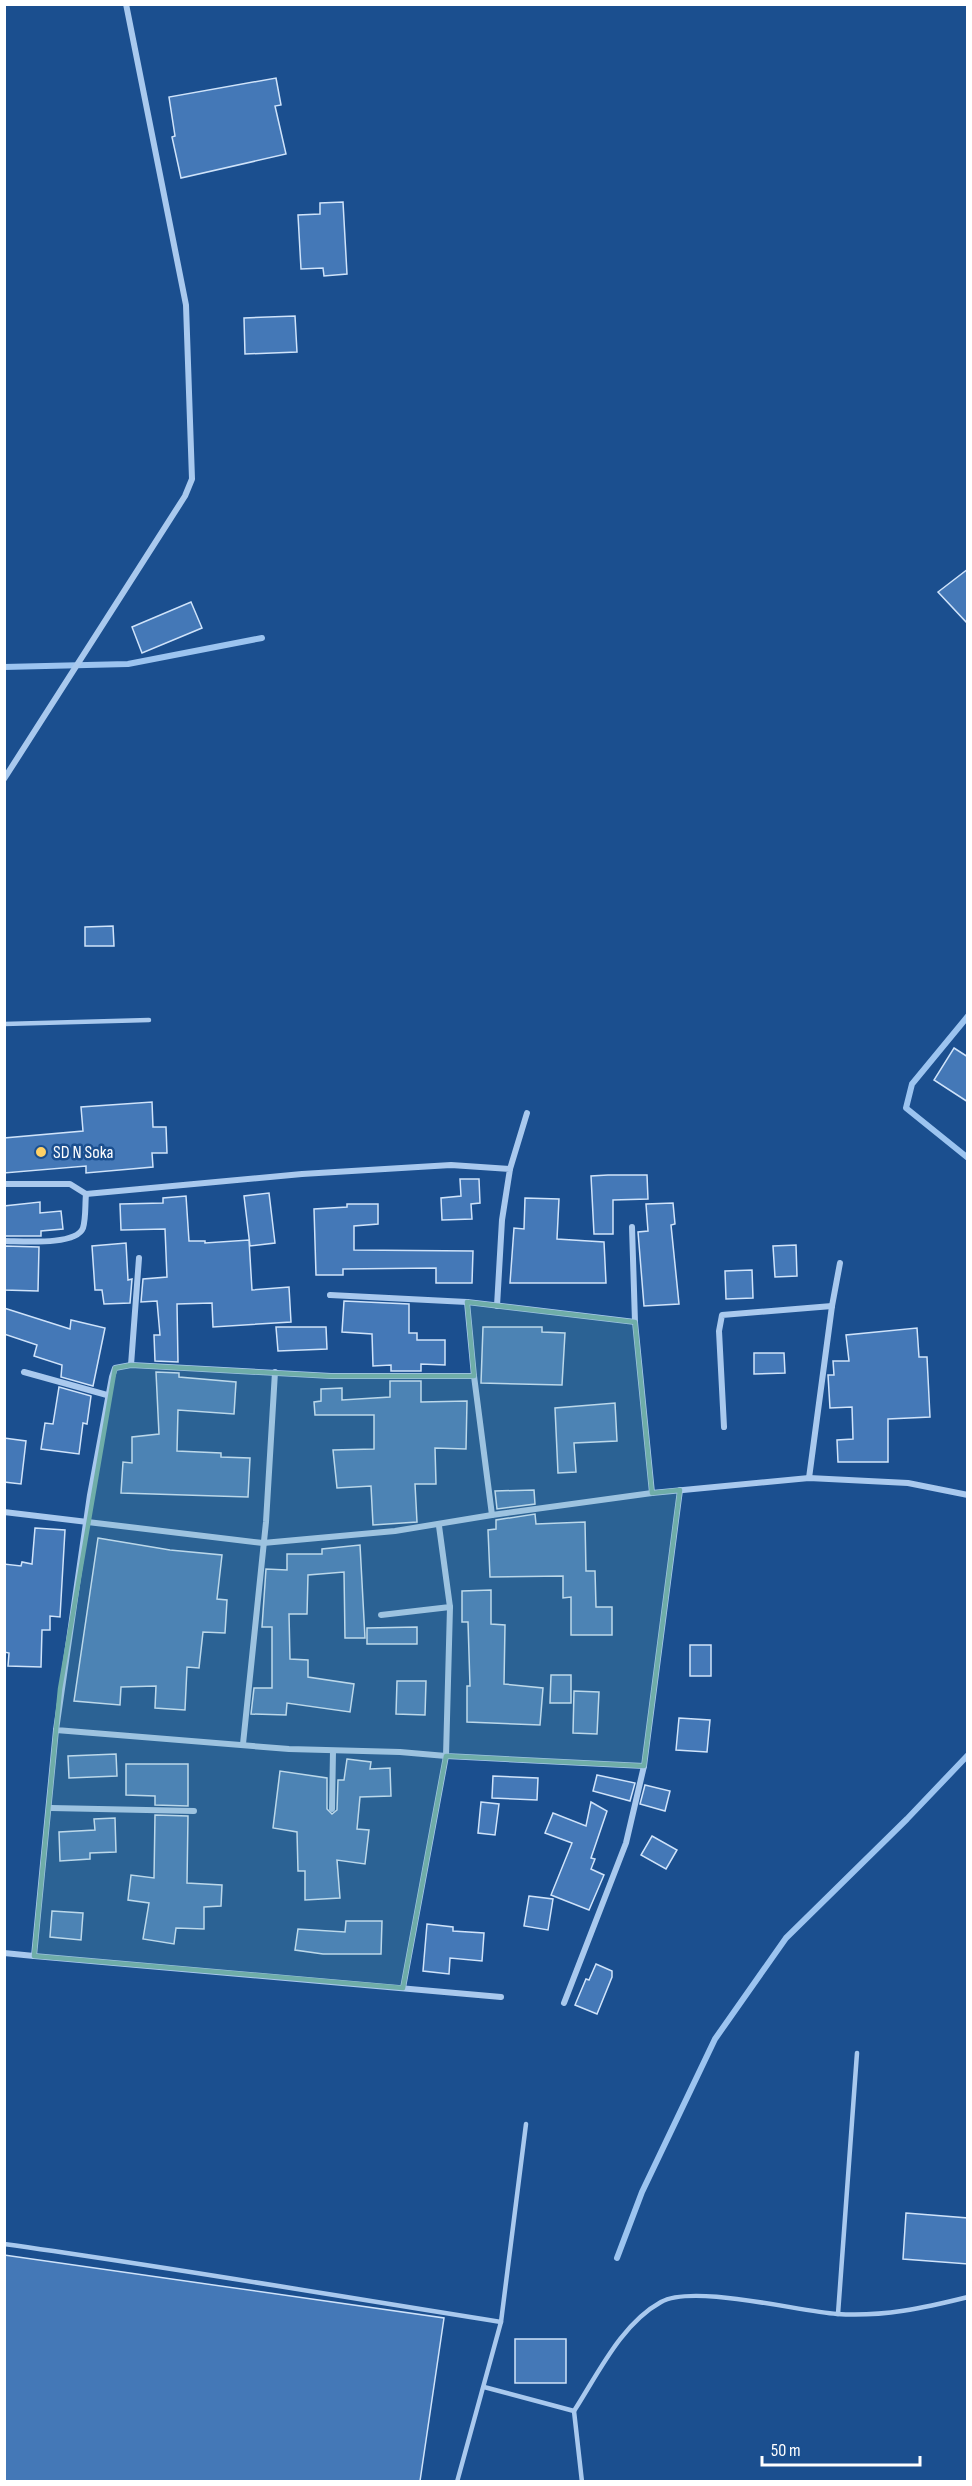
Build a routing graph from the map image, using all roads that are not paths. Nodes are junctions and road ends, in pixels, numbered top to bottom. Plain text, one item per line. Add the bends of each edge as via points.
1 (126, 4) edge
2 (4, 779) edge
3 (149, 1020) dead end
4 (4, 1024) edge
5 (527, 1113) dead end
6 (510, 1169) junction
7 (4, 1184) edge
8 (86, 1194) junction
9 (632, 1227) dead end
10 (4, 1241) edge
11 (139, 1258) dead end
12 (840, 1263) dead end
13 (330, 1295) dead end
14 (467, 1302) junction
15 (497, 1306) junction
16 (832, 1306) junction
17 (635, 1322) junction
18 (130, 1365) junction
19 (24, 1372) dead end
20 (275, 1372) junction
21 (474, 1376) junction
22 (107, 1395) junction
23 (724, 1427) dead end
24 (809, 1478) junction
25 (680, 1490) junction
26 (652, 1492) junction
27 (968, 1495) edge
28 (491, 1511) junction
29 (4, 1512) edge
30 (86, 1522) junction
31 (439, 1526) junction
32 (264, 1540) junction
33 (450, 1607) junction
34 (381, 1615) dead end
35 (56, 1730) junction
36 (243, 1744) junction
37 (333, 1751) junction
38 (446, 1756) junction
39 (644, 1766) junction
40 (51, 1808) junction
41 (332, 1809) dead end
42 (194, 1811) dead end
43 (4, 1953) edge
44 (34, 1956) junction
45 (403, 1988) junction
46 (501, 1997) dead end
47 (564, 2003) dead end
48 (857, 2053) dead end
49 (526, 2124) dead end
50 (4, 2244) edge
51 (968, 2297) edge
52 (838, 2314) junction
53 (501, 2322) junction
54 (484, 2387) junction
55 (574, 2411) junction
56 (457, 2481) edge
57 (582, 2481) edge

1 - 2 street via 186,304 194,468 185,496
3 - 4 lane
5 - 6 street
6 - 8 street via 451,1165 314,1173
6 - 15 street via 502,1220
7 - 8 street via 70,1184
8 - 10 street via 82,1228 75,1236 62,1240
9 - 17 street
11 - 18 street
12 - 16 street
13 - 14 street
14 - 15 street
14 - 21 street
15 - 17 street
16 - 23 street via 722,1316 719,1331
16 - 24 street
17 - 26 street
18 - 20 street
18 - 22 street via 115,1368
19 - 22 street
20 - 21 street
20 - 32 street
21 - 28 street
22 - 30 street
24 - 25 street
24 - 27 street via 908,1483
25 - 26 street
25 - 39 street
26 - 28 street
28 - 31 street
29 - 30 street
30 - 32 street
30 - 35 street
31 - 32 street
31 - 33 street
32 - 36 street
33 - 34 street
33 - 38 street
35 - 36 street
35 - 40 street
36 - 37 street
37 - 38 street
37 - 41 street
38 - 39 street
38 - 45 street
39 - 47 street via 626,1843
40 - 42 street
40 - 44 street
43 - 44 street
44 - 45 street
45 - 46 street
48 - 52 lane
49 - 53 lane
50 - 53 lane via 100,2256
51 - 52 lane via 898,2313
52 - 55 lane via 693,2295 668,2299 624,2334
53 - 54 lane
54 - 55 lane
54 - 56 lane
55 - 57 lane

